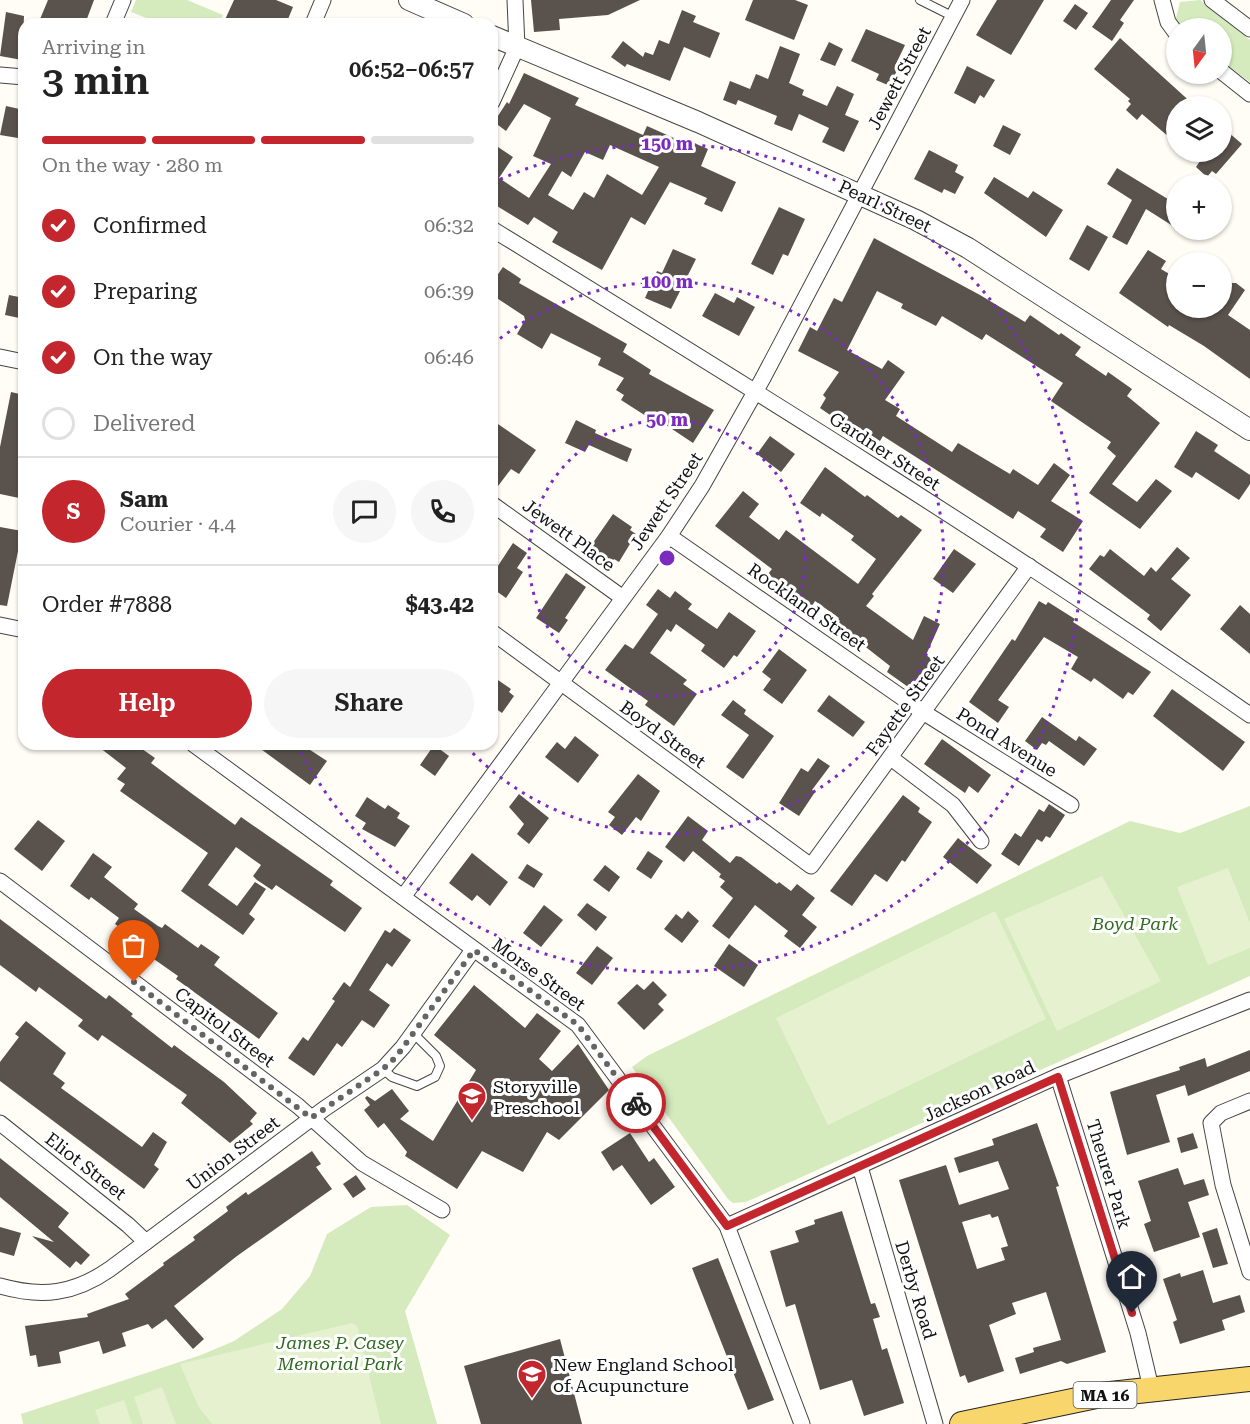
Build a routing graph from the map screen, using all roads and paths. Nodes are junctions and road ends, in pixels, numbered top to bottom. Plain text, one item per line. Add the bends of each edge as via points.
1 (123, 0) edge
2 (323, 0) edge
3 (409, 0) edge
4 (515, 0) edge
5 (920, 0) edge
6 (962, 0) edge
7 (1161, 0) edge
8 (1212, 0) edge
9 (954, 17) junction
10 (116, 18) edge
11 (316, 18) edge
12 (451, 18) edge
13 (1167, 18) edge
14 (1250, 29) edge
15 (498, 38) edge
16 (517, 46) junction
17 (0, 75) edge
18 (18, 76) edge
19 (1232, 80) edge
20 (498, 89) edge
21 (1250, 94) edge
22 (860, 194) junction
23 (498, 232) edge
24 (0, 357) edge
25 (18, 361) edge
26 (756, 391) junction
27 (1250, 430) edge
28 (498, 508) edge
29 (669, 536) junction
30 (1029, 566) junction
31 (622, 598) junction
32 (0, 625) edge
33 (18, 629) edge
34 (498, 637) edge
35 (561, 684) junction
36 (923, 712) junction
37 (1250, 715) edge
38 (201, 750) edge
39 (891, 758) junction
40 (1071, 805) dead end
41 (981, 841) dead end
42 (811, 866) joint
43 (0, 880) edge
44 (403, 897) junction
45 (474, 950) junction
46 (1250, 1000) edge
47 (413, 1033) junction
48 (383, 1069) junction
49 (1058, 1077) junction
50 (1250, 1101) edge
51 (311, 1118) junction
52 (0, 1123) edge
53 (860, 1167) junction
54 (442, 1210) dead end
55 (727, 1226) junction
56 (146, 1242) junction
57 (1250, 1272) edge
58 (0, 1286) edge
59 (1250, 1379) edge
60 (1151, 1388) junction
61 (802, 1424) edge
62 (935, 1424) edge
63 (962, 1424) edge

1 - 10 street
2 - 11 street
3 - 12 street
4 - 16 street
5 - 9 lane
6 - 9 street, Jewett Street
7 - 13 street
8 - 14 street
9 - 22 street, Jewett Street
15 - 16 street, Pearl Street
16 - 20 street
16 - 22 street, Pearl Street
17 - 18 street
19 - 21 street
22 - 26 street, Jewett Street
22 - 27 street, Pearl Street via 968,248
23 - 26 street, Gardner Street
24 - 25 street
26 - 29 street, Jewett Street
26 - 30 street, Gardner Street
28 - 31 street, Jewett Place
29 - 31 street, Jewett Street
29 - 36 street, Rockland Street
30 - 36 street, Fayette Street
30 - 37 street, Gardner Street
31 - 35 street, Jewett Street
32 - 33 street
34 - 35 street, Boyd Street
35 - 42 street, Boyd Street
35 - 44 street, Jewett Street
36 - 39 street, Fayette Street
36 - 40 street, Pond Avenue
38 - 44 street, Morse Street
39 - 41 street via 953,805
39 - 42 street, Fayette Street
43 - 51 street, Capitol Street
44 - 45 street, Morse Street
45 - 47 street, Union Street
45 - 55 street, Morse Street via 578,1025
46 - 49 street, Jackson Road
47 - 48 street, Union Street
47 - 48 lane via 436,1056 440,1066 435,1077 417,1086 392,1077
48 - 51 street, Union Street
49 - 53 street, Jackson Road
49 - 60 street, Theurer Park via 1138,1333
50 - 57 street via 1221,1113 1211,1123 1223,1185
51 - 54 street, Capitol Street via 362,1163
51 - 56 street, Union Street
52 - 56 street, Eliot Street
53 - 55 street, Jackson Road
53 - 62 street, Derby Road
55 - 61 street, Morse Street
56 - 58 street, Union Street via 98,1278 68,1291 38,1294
59 - 60 main road, MA 16
60 - 63 main road, MA 16 via 1049,1404

